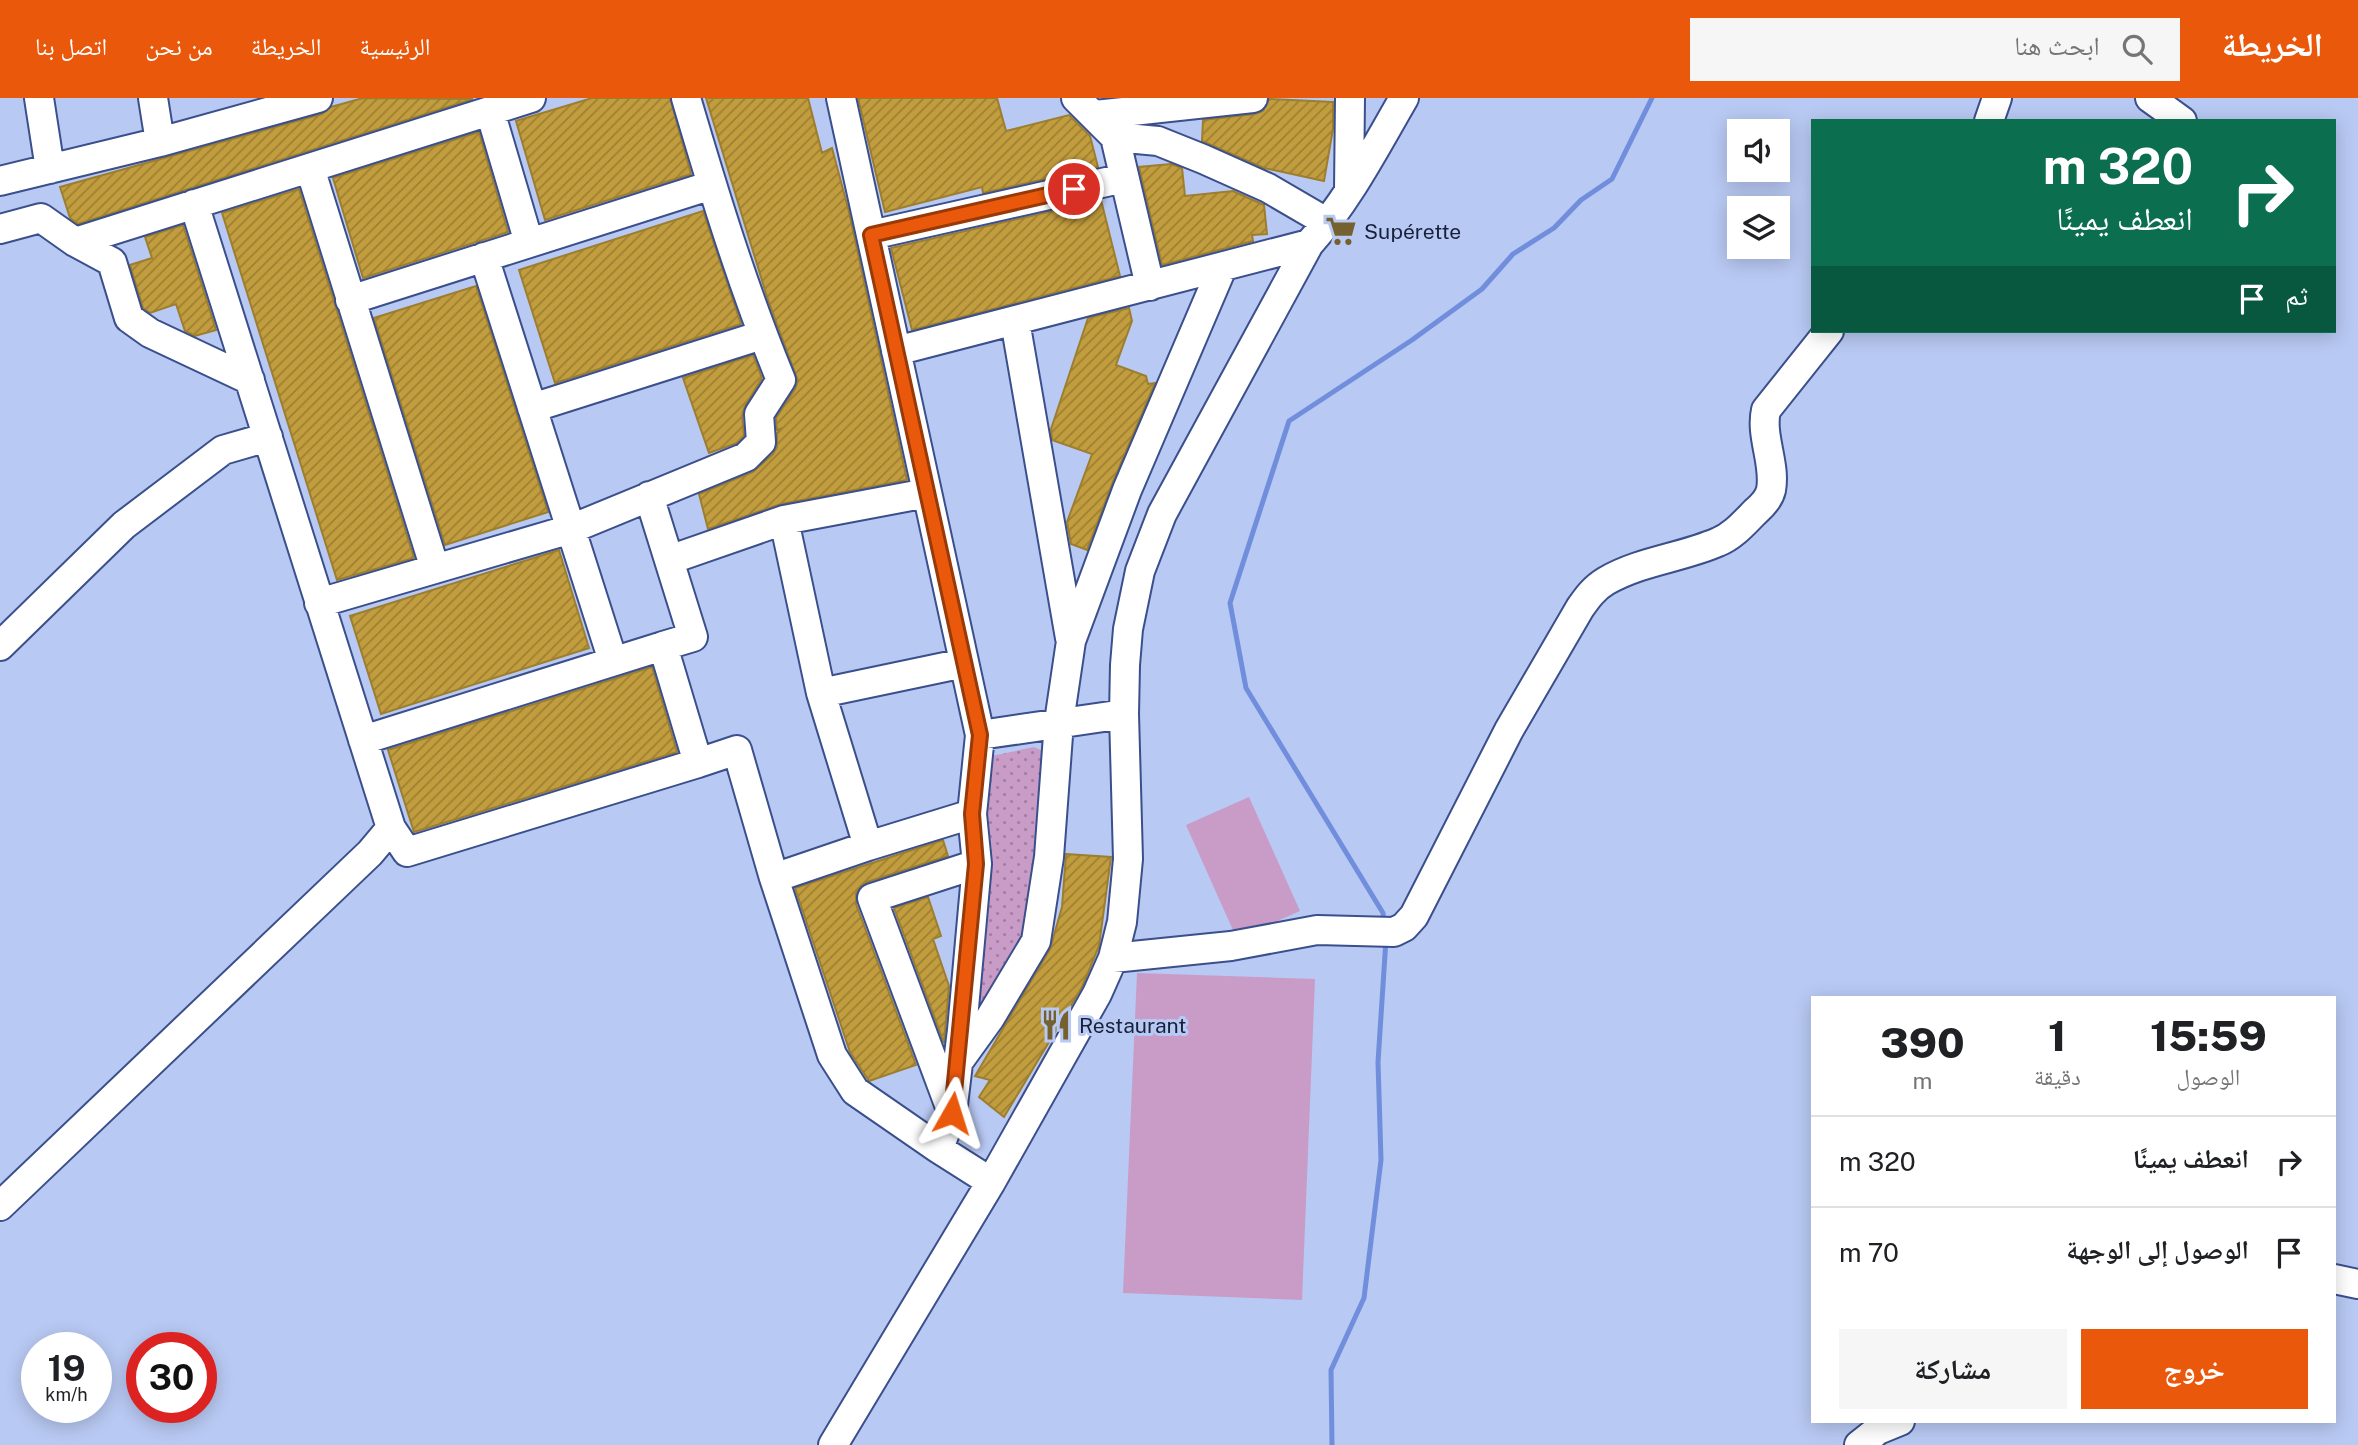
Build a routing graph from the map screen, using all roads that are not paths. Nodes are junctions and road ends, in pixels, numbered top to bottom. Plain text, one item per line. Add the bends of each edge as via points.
1 (39, 98) edge
2 (153, 98) edge
3 (318, 98) edge
4 (531, 98) edge
5 (686, 98) edge
6 (841, 98) edge
7 (1253, 98) edge
8 (1350, 98) edge
9 (1404, 98) edge
10 (1997, 98) edge
11 (2150, 98) edge
12 (1153, 104) edge
13 (269, 105) edge
14 (1086, 106) edge
15 (490, 111) junction
16 (1990, 119) edge
17 (2179, 119) edge
18 (1115, 137) junction
19 (1158, 141) junction
20 (160, 142) junction
21 (310, 168) junction
22 (50, 169) junction
23 (1124, 178) junction
24 (0, 181) edge
25 (712, 185) junction
26 (1349, 191) junction
27 (194, 204) junction
28 (1328, 223) junction
29 (0, 229) edge
30 (871, 235) junction
31 (75, 242) junction
32 (529, 243) junction
33 (1308, 244) junction
34 (484, 257) junction
35 (1222, 268) junction
36 (1150, 286) junction
37 (350, 300) junction
38 (1015, 321) junction
39 (1827, 333) edge
40 (762, 335) junction
41 (896, 351) junction
42 (250, 380) junction
43 (532, 408) junction
44 (268, 437) junction
45 (927, 493) junction
46 (649, 496) junction
47 (783, 520) junction
48 (571, 529) junction
49 (669, 561) junction
50 (435, 569) junction
51 (319, 603) junction
52 (1071, 641) junction
53 (0, 646) edge
54 (663, 646) junction
55 (613, 661) junction
56 (964, 663) junction
57 (821, 693) junction
58 (1124, 714) junction
59 (1059, 722) junction
60 (980, 735) junction
61 (362, 740) junction
62 (698, 763) junction
63 (972, 814) junction
64 (391, 828) junction
65 (868, 846) junction
66 (976, 864) junction
67 (774, 878) junction
68 (1113, 958) junction
69 (958, 1062) junction
70 (952, 1113) junction
71 (939, 1149) junction
72 (991, 1182) junction
73 (0, 1206) edge
74 (2336, 1279) edge
75 (2358, 1284) edge
76 (1895, 1423) edge
77 (834, 1445) edge
78 (1858, 1445) edge

1 - 22 street
2 - 20 street
3 - 13 street
4 - 15 street
5 - 25 street
6 - 30 street
7 - 12 street
8 - 26 street
9 - 26 street
10 - 16 street
11 - 17 street
12 - 14 street
12 - 19 street
13 - 20 street
14 - 18 street
15 - 21 street
15 - 32 street
18 - 19 street
18 - 23 street
19 - 28 street via 1268,188
20 - 22 street
21 - 27 street
21 - 37 street
22 - 24 street
23 - 30 street
23 - 36 street
25 - 32 street
25 - 40 street
26 - 28 street
27 - 31 street
27 - 42 street
28 - 33 street
29 - 31 street via 41,218
30 - 41 street
31 - 42 street via 112,262 129,318 150,333
32 - 34 street
33 - 35 street
33 - 58 street via 1149,544 1128,629
34 - 37 street
34 - 43 street
35 - 36 street
35 - 52 street via 1127,490
36 - 38 street
37 - 50 street
38 - 41 street
38 - 52 street
39 - 68 street via 1766,410 1771,480 1766,502 1718,542 1630,570 1592,591 1509,730 1414,916 1404,927 1394,932 1317,930 1231,946
40 - 43 street
40 - 46 street via 781,380 759,414 761,442 746,457
41 - 45 street
42 - 44 street
43 - 48 street
44 - 51 street
44 - 53 street via 223,450 124,526
45 - 47 street
45 - 56 street
46 - 48 street
46 - 49 street
47 - 49 street
47 - 57 street
48 - 50 street
48 - 55 street
49 - 54 street via 693,637
50 - 51 street
51 - 61 street
52 - 59 street
54 - 55 street
54 - 62 street
55 - 61 street
56 - 57 street
56 - 60 street
57 - 65 street
58 - 59 street
58 - 68 street via 1128,859
59 - 60 street
59 - 69 street via 1049,857 1036,941
60 - 63 street
61 - 64 street
62 - 64 street via 407,852
62 - 67 street via 737,750
63 - 65 street
63 - 66 street
64 - 73 street
65 - 67 street
66 - 69 street
66 - 70 street via 872,898
67 - 71 street via 832,1055 855,1091
68 - 72 street
69 - 70 street
70 - 71 street
71 - 72 street
72 - 77 street
74 - 75 street
76 - 78 street

